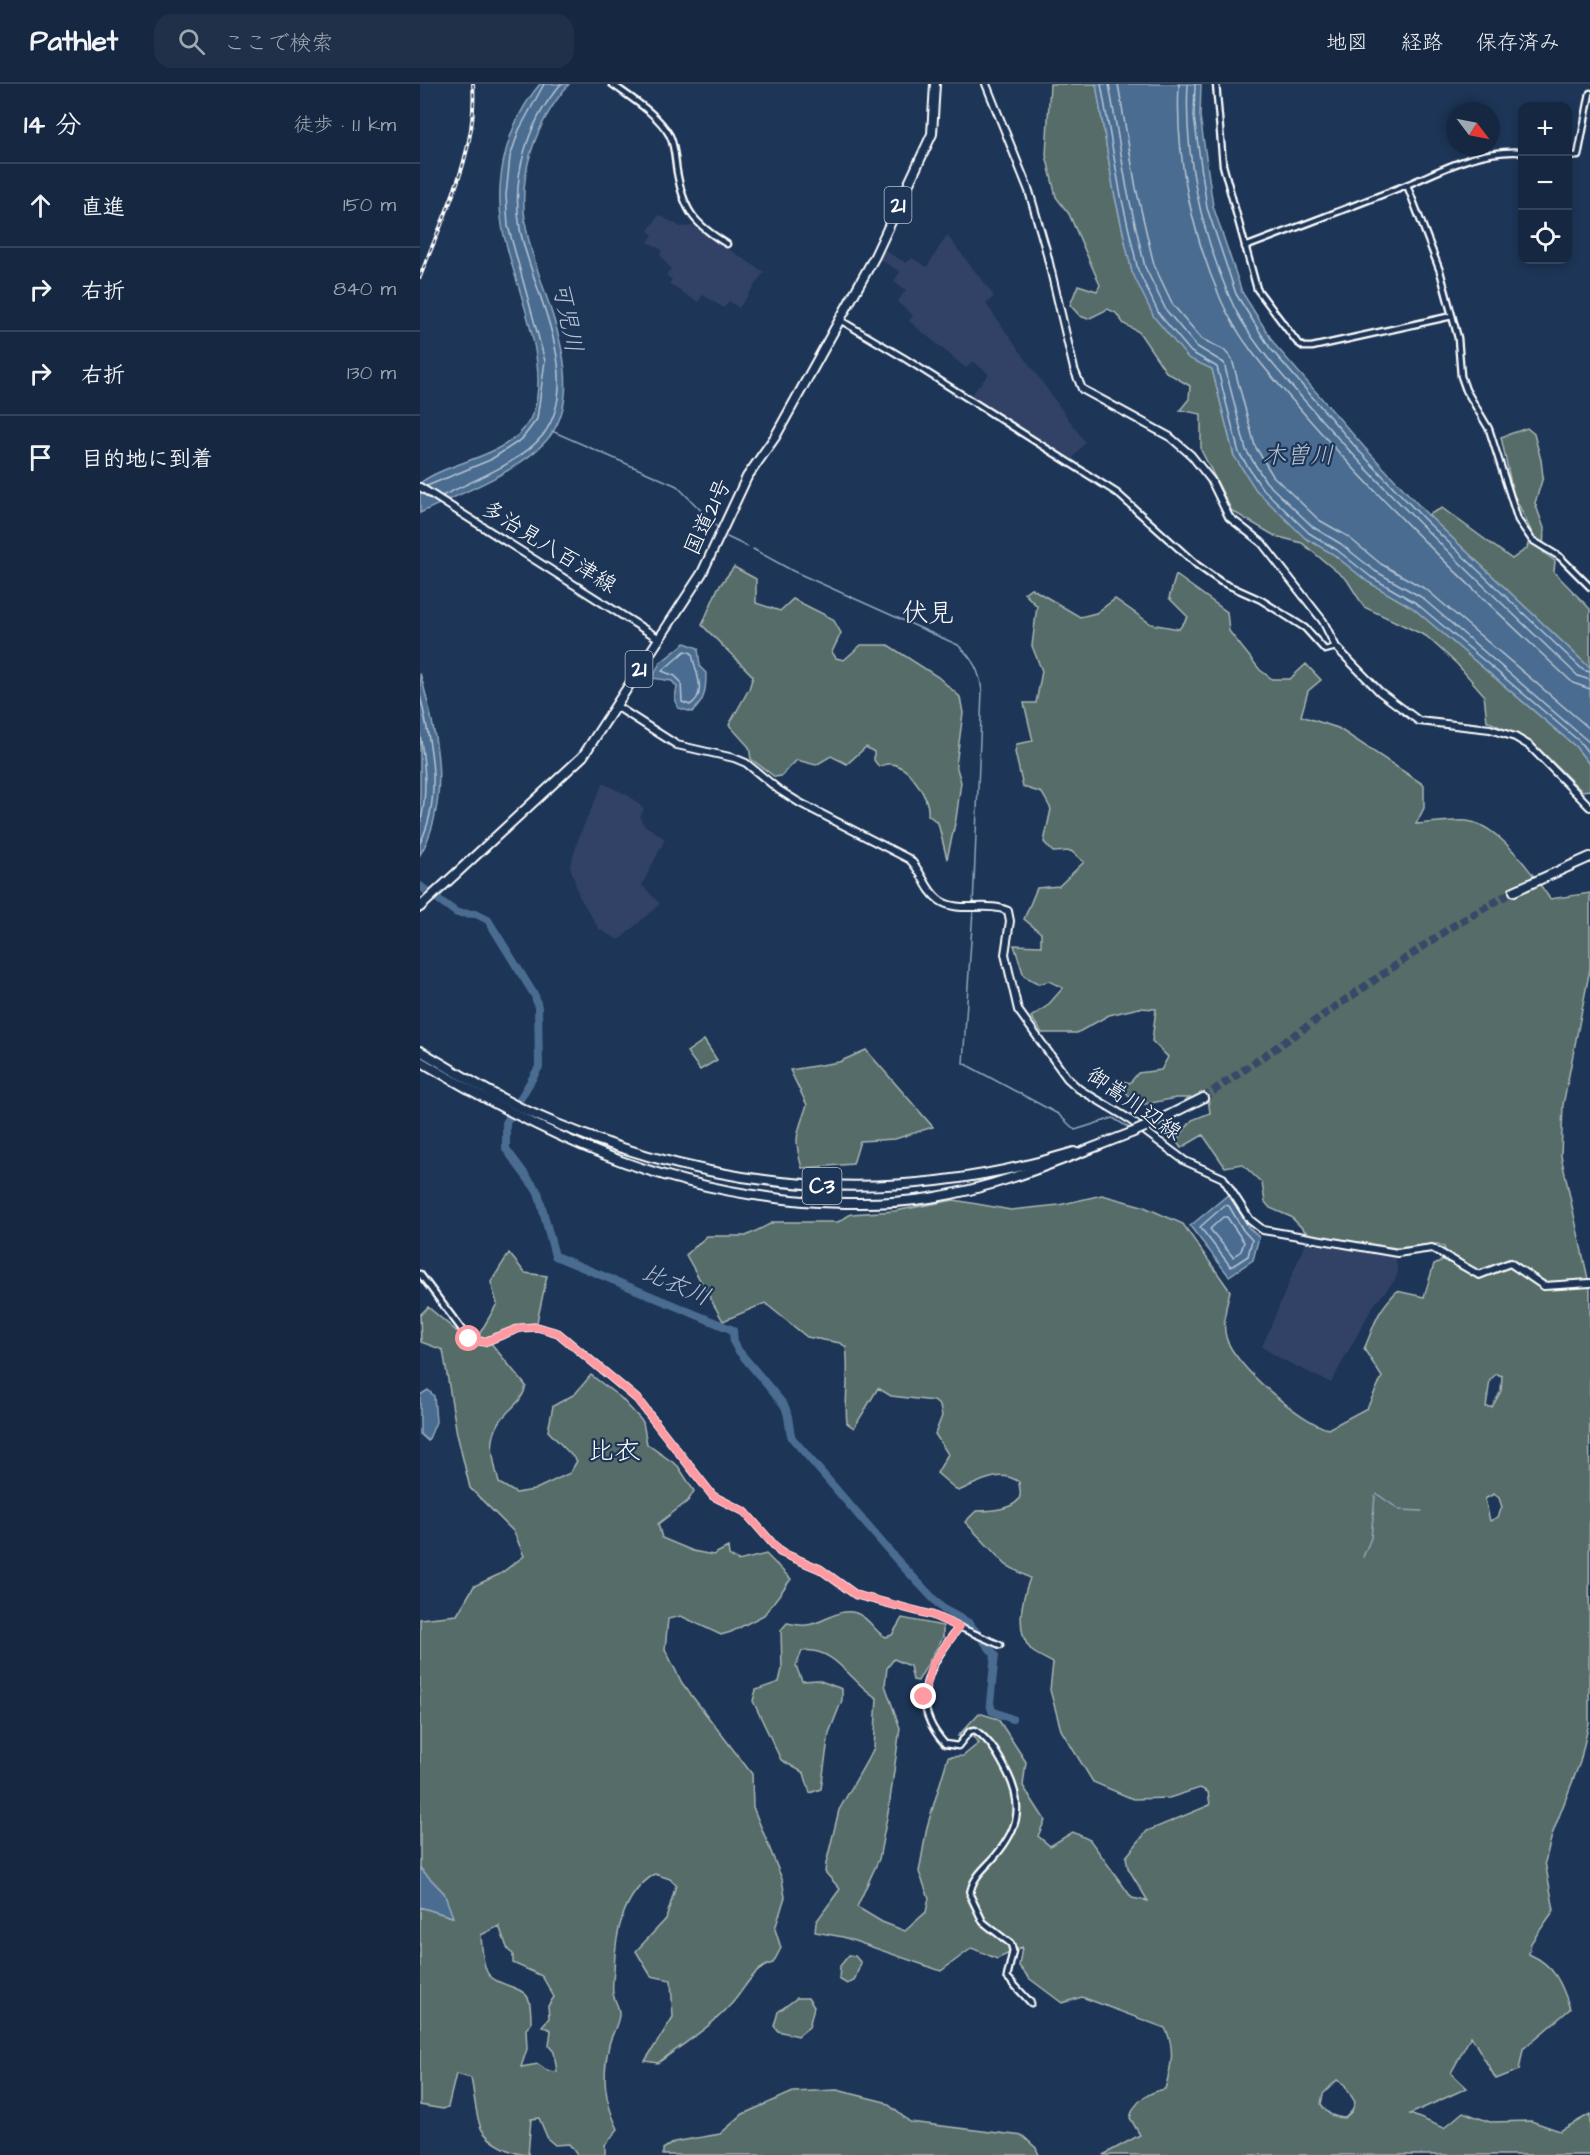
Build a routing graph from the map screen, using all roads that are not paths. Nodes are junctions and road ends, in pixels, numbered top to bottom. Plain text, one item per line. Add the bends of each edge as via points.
1 (612, 84) edge
2 (935, 84) edge
3 (986, 84) edge
4 (1216, 84) edge
5 (1590, 93) edge
6 (1518, 152) edge
7 (1572, 156) edge
8 (1407, 185) junction
9 (727, 244) dead end
10 (1245, 247) junction
11 (1452, 316) junction
12 (840, 320) junction
13 (420, 487) edge
14 (1590, 587) edge
15 (658, 638) junction
16 (1336, 647) junction
17 (616, 706) junction
18 (1590, 807) edge
19 (1590, 857) edge
20 (1514, 891) tunnel mouth
21 (420, 907) edge
22 (420, 1051) edge
23 (420, 1061) edge
24 (1203, 1098) tunnel mouth
25 (1113, 1140) junction
26 (420, 1274) edge
27 (1590, 1283) edge
28 (959, 1627) junction
29 (1000, 1645) dead end
30 (1030, 2003) dead end

1 - 9 street via 665,128 694,222
2 - 12 highway, 国道21号 / 21 via 927,147
3 - 16 main road via 1029,191 1079,384 1088,394 1170,437 1191,455 1210,480 1226,513 1255,536 1288,574 1323,621
4 - 10 street via 1224,165
5 - 7 street via 1578,156
6 - 8 street via 1475,157
8 - 10 street
8 - 11 street
10 - 11 street via 1257,289 1304,347
11 - 14 street via 1461,376 1489,429 1518,520 1532,540 1560,558
12 - 15 highway, 国道21号 / 21 via 776,437 747,477 708,564
12 - 16 street via 1118,493 1221,582 1261,600 1305,628 1325,650
13 - 15 main road, 多治見八百津線
15 - 17 highway, 国道21号 / 21
16 - 18 main road via 1380,692 1412,717 1426,723 1505,732 1530,746
17 - 21 highway, 国道21号 / 21 via 583,756
17 - 27 main road, 御嵩川辺線 via 677,745 746,763 800,803 909,859 941,902 1008,911 1005,954 1018,1010 1067,1078 1185,1161 1223,1178 1250,1220 1263,1230 1397,1253 1432,1248 1479,1275 1510,1263 1544,1286
19 - 20 highway
22 - 25 highway, C3 via 525,1110 574,1131 651,1159 755,1180 873,1187 952,1180 995,1173
23 - 25 highway, C3 via 519,1118 642,1170 730,1192 779,1198 835,1203 905,1202 999,1183
24 - 25 highway, C3, bridge
26 - 28 street via 469,1339 484,1342 520,1328 537,1327 564,1338 637,1399 713,1496 745,1512 780,1552 820,1569 856,1595 932,1615
28 - 29 street
28 - 30 street via 932,1664 925,1690 926,1707 934,1730 945,1744 958,1746 975,1730 988,1739 1014,1786 1019,1802 1016,1818 1005,1841 974,1881 970,1896 982,1922 1011,1944 1007,1977

